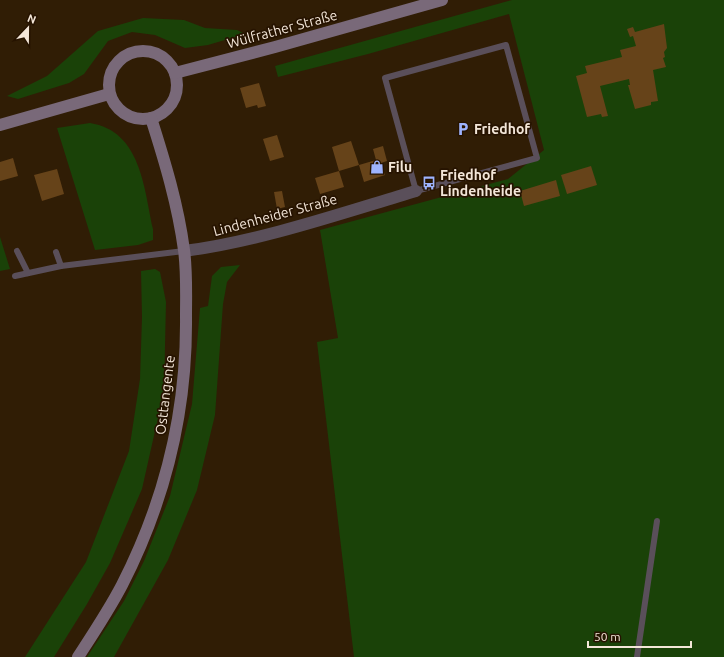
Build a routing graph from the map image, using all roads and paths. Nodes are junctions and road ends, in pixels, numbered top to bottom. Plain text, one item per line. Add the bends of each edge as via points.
1 (442, 0) edge
2 (176, 73) junction
3 (109, 94) junction
4 (151, 118) junction
5 (0, 125) edge
6 (416, 192) junction
7 (17, 251) dead end
8 (184, 251) junction
9 (56, 252) dead end
10 (61, 266) junction
11 (28, 274) junction
12 (15, 276) dead end
13 (657, 521) dead end
14 (78, 657) edge
15 (637, 657) edge

1 - 2 main road, Wülfrather Straße
2 - 3 main road via 169,62 160,55 149,50 137,50 117,61 110,72
2 - 4 main road via 176,96 162,114
3 - 4 main road via 121,112 130,117
3 - 5 main road
4 - 8 main road, Osttangente via 172,185
6 - 6 lane, Lindenheider Straße via 537,158 506,45 385,78
6 - 8 street, Lindenheider Straße via 308,223
7 - 11 lane
8 - 10 lane, Lindenheider Straße
8 - 14 main road, Osttangente via 187,341 179,421 167,472 140,548 122,586
9 - 10 lane
10 - 11 lane, Lindenheider Straße
11 - 12 lane, Lindenheider Straße
13 - 15 lane

